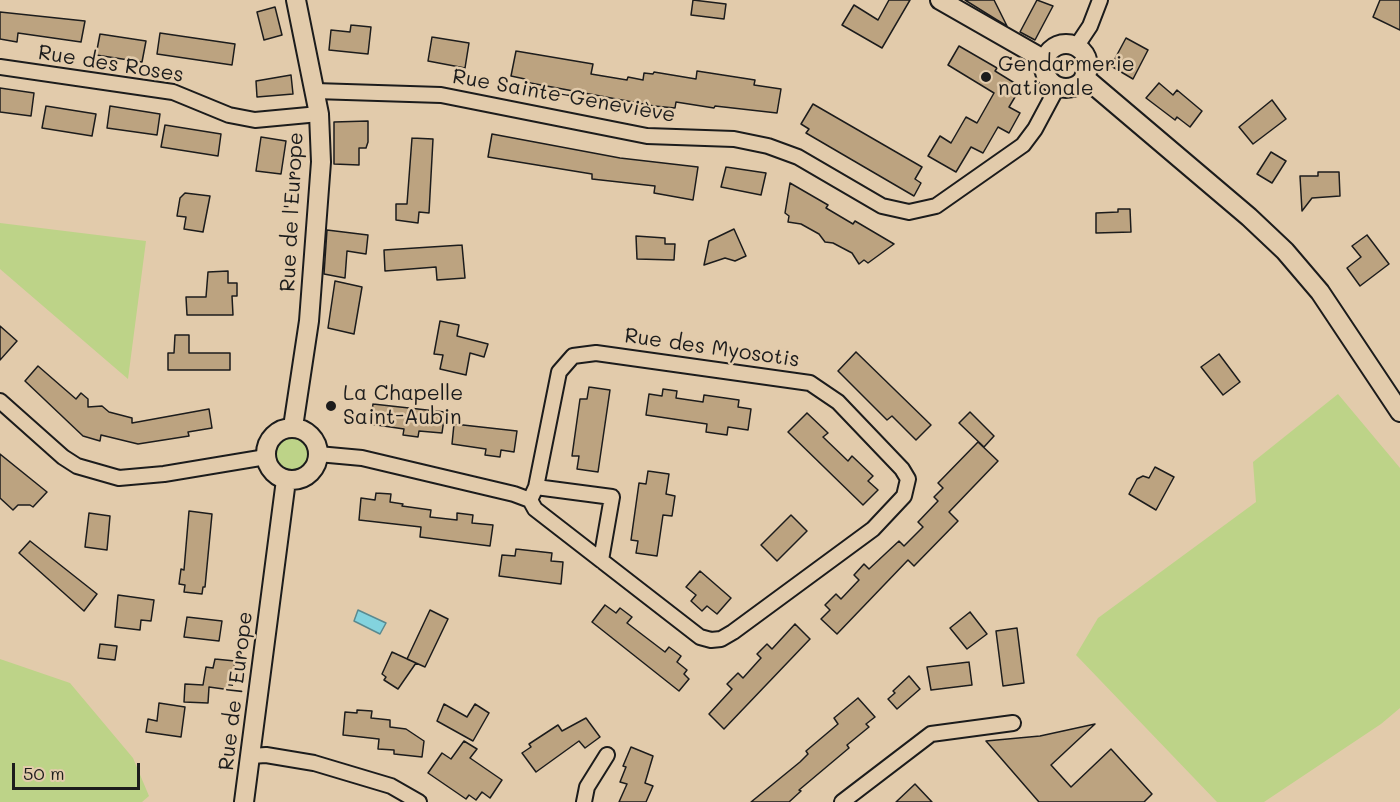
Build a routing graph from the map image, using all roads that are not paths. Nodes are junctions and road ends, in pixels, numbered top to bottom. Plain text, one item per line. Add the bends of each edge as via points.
1 (296, 0) edge
2 (940, 0) edge
3 (1100, 0) edge
4 (1076, 47) junction
5 (1045, 60) junction
6 (0, 68) edge
7 (1084, 77) junction
8 (1058, 86) junction
9 (315, 91) junction
10 (319, 114) junction
11 (0, 401) edge
12 (1400, 412) edge
13 (293, 428) junction
14 (318, 454) junction
15 (266, 457) junction
16 (286, 480) junction
17 (536, 487) junction
18 (530, 500) junction
19 (601, 560) junction
20 (1013, 723) dead end
21 (607, 755) dead end
22 (251, 756) junction
23 (858, 797) edge
24 (244, 802) edge
25 (419, 802) edge
26 (584, 802) edge
27 (842, 802) edge

1 - 9 street, Rue de l'Europe
2 - 5 street
3 - 4 street
4 - 5 street via 1055,47
4 - 7 street via 1087,61
5 - 8 street via 1046,75
6 - 10 street, Rue des Roses via 173,92 230,115 255,120
7 - 8 street via 1072,86
7 - 12 street via 1285,251 1320,292
8 - 9 street, Rue Sainte-Geneviève via 1023,146 936,206 909,212 882,206 798,157 734,139 647,136 441,95
9 - 10 street, Rue de l'Europe
10 - 13 street, Rue de l'Europe via 318,218 309,321
11 - 15 street via 63,457 77,466 119,478
13 - 14 street via 311,436
13 - 15 street via 272,436
14 - 16 street via 308,475
14 - 18 street, Rue des Myosotis via 362,458
15 - 16 street via 271,470
16 - 22 street, Rue de l'Europe
17 - 18 street, Rue des Myosotis
17 - 19 street via 612,497
17 - 19 street, Rue des Myosotis via 559,372 573,356 596,353 810,383 838,402 908,479 904,496 873,529 721,639 700,637
18 - 19 street, Rue des Myosotis via 535,509
20 - 23 street via 931,734
21 - 26 street via 587,787
22 - 24 street, Rue de l'Europe
22 - 25 street via 314,763 391,786
23 - 27 street

